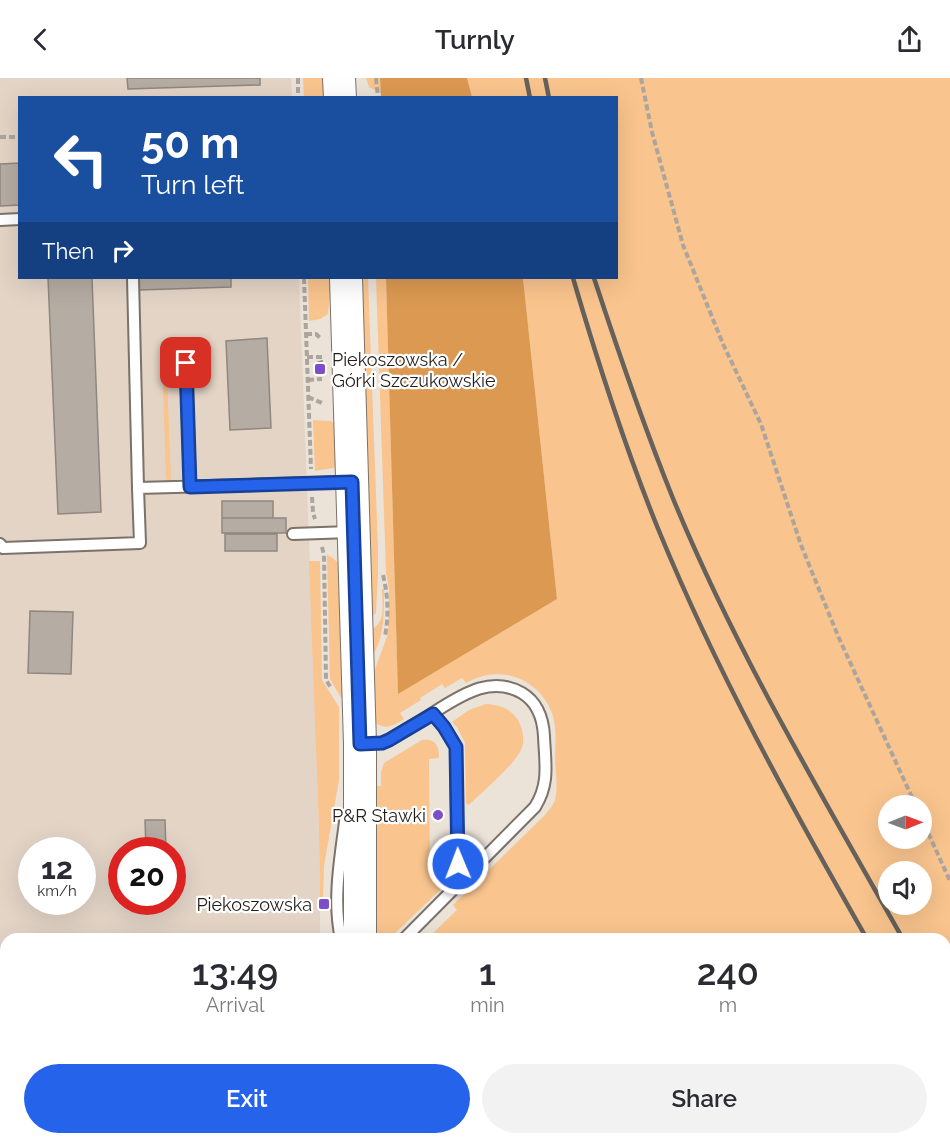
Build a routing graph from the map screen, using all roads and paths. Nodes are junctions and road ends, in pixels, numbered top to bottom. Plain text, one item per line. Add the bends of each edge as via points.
1 (298, 78) edge
2 (339, 78) edge
3 (376, 78) edge
4 (641, 78) edge
5 (298, 96) edge
6 (340, 96) edge
7 (378, 96) edge
8 (0, 137) edge
9 (18, 137) edge
10 (18, 219) edge
11 (0, 220) edge
12 (133, 279) edge
13 (304, 279) edge
14 (346, 279) edge
15 (306, 334) junction
16 (307, 357) junction
17 (186, 363) dead end
18 (322, 391) dead end
19 (308, 397) junction
20 (352, 482) junction
21 (312, 484) junction
22 (190, 487) junction
23 (138, 488) junction
24 (354, 532) junction
25 (319, 533) junction
26 (293, 534) dead end
27 (0, 544) edge
28 (332, 689) dead end
29 (433, 714) junction
30 (360, 744) junction
31 (350, 788) dead end
32 (911, 795) edge
33 (347, 805) dead end
34 (932, 842) edge
35 (950, 882) edge
36 (458, 885) junction
37 (339, 933) edge
38 (360, 933) edge
39 (410, 933) edge

1 - 5 path
2 - 6 main road
3 - 7 path
4 - 32 path via 682,245 761,424 801,544 838,636
8 - 9 path
10 - 11 lane
12 - 23 lane
13 - 15 path
14 - 20 main road
15 - 16 path
15 - 16 path via 321,338 321,357
16 - 19 path
17 - 22 lane
18 - 19 path via 322,403
19 - 21 path
20 - 21 lane
20 - 24 main road
21 - 22 lane
21 - 25 path via 313,513
22 - 23 lane
23 - 27 lane via 140,543 3,548
24 - 25 lane
24 - 30 main road
25 - 26 lane
25 - 28 path via 324,555 326,680
29 - 30 lane via 382,743
29 - 36 lane via 456,747
29 - 36 lane via 477,689 508,687 534,703 544,727 546,780 540,799
30 - 31 lane
30 - 38 main road
33 - 37 lane via 338,883
34 - 35 path
36 - 39 lane

